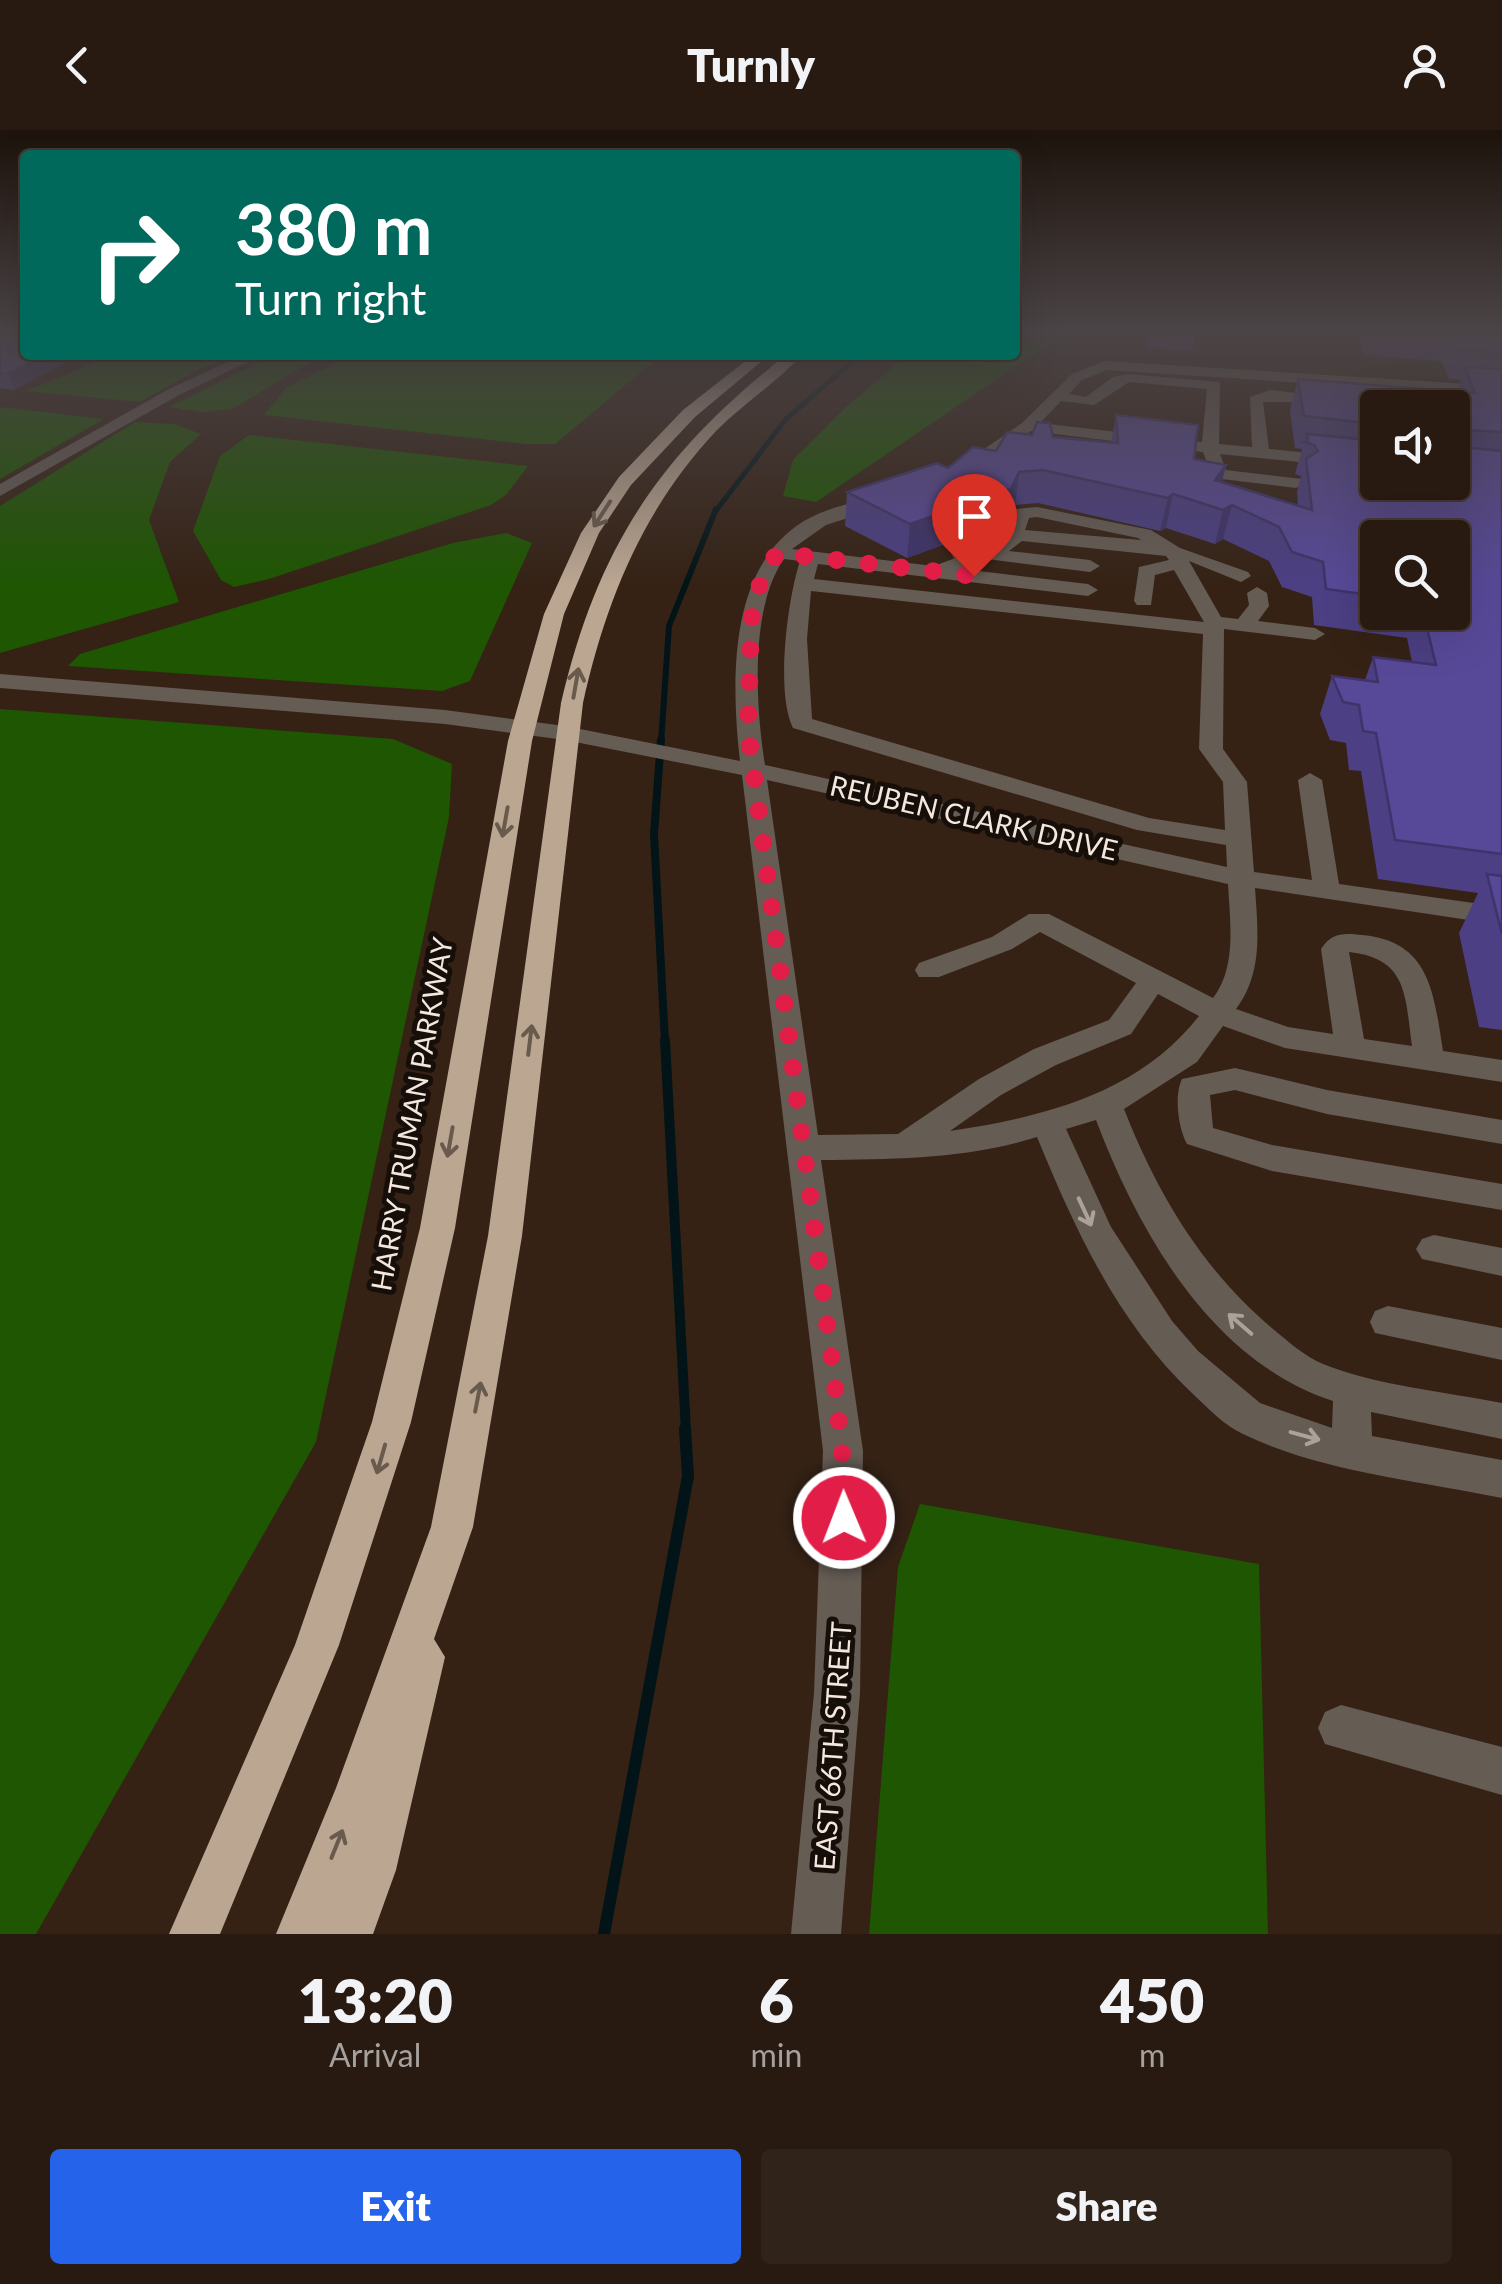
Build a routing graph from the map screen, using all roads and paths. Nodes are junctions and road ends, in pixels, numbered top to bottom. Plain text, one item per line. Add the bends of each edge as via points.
1 (132, 416) edge
2 (683, 416) edge
3 (685, 416) edge
4 (719, 416) edge
5 (1037, 416) edge
6 (1076, 416) edge
7 (1213, 416) edge
8 (1257, 416) edge
9 (1028, 426) junction
10 (1062, 432) junction
11 (1089, 436) junction
12 (662, 438) junction
13 (1210, 448) junction
14 (1074, 454) edge
15 (1261, 454) junction
16 (1360, 462) edge
17 (1296, 483) dead end
18 (0, 492) edge
19 (1016, 532) junction
20 (1093, 542) junction
21 (984, 548) junction
22 (951, 552) tunnel mouth
23 (777, 553) junction
24 (1176, 557) junction
25 (810, 558) junction
26 (1090, 566) junction
27 (920, 569) junction
28 (1241, 576) dead end
29 (801, 584) junction
30 (1088, 590) junction
31 (898, 592) junction
32 (1257, 593) dead end
33 (1144, 601) dead end
34 (1086, 615) junction
35 (1244, 625) junction
36 (1214, 626) junction
37 (1315, 634) dead end
38 (0, 681) edge
39 (1310, 780) dead end
40 (1237, 839) junction
41 (1239, 878) junction
42 (1327, 892) junction
43 (1502, 916) edge
44 (929, 970) dead end
45 (1152, 981) junction
46 (1219, 1014) junction
47 (1350, 1048) junction
48 (1428, 1060) junction
49 (1502, 1071) edge
50 (1106, 1105) junction
51 (1047, 1122) junction
52 (1502, 1132) edge
53 (905, 1146) junction
54 (806, 1148) junction
55 (1502, 1196) edge
56 (1434, 1249) dead end
57 (1502, 1262) edge
58 (1388, 1322) dead end
59 (1502, 1344) edge
60 (1352, 1388) junction
61 (1502, 1421) edge
62 (1352, 1447) junction
63 (1502, 1478) edge
64 (452, 1526) junction
65 (1341, 1728) dead end
66 (1502, 1771) edge
67 (194, 1934) edge
68 (301, 1934) edge
69 (348, 1934) edge
70 (816, 1934) edge

1 - 18 street
2 - 12 highway
3 - 12 highway, HARRY TRUMAN PARKWAY
64 -> 4 highway via 500,1272 572,703 591,624 616,559 659,484
5 - 9 street, EAST 66TH STREET
6 - 10 street
7 - 13 street
8 - 15 street
9 - 10 street
9 - 23 street, EAST 66TH STREET via 1001,454 925,488 828,518
10 - 11 street
11 - 13 street
11 - 14 street
12 -> 67 highway, HARRY TRUMAN PARKWAY via 592,530 536,661 434,1238 380,1467 284,1730
13 - 15 street
13 - 17 street via 1219,474
15 - 16 street
19 - 20 street
19 - 21 street via 1012,543
19 - 24 street via 1022,512 1056,515 1144,534
20 - 24 street
20 - 26 street
21 - 26 street
21 - 27 street
22 - 27 street
23 - 25 street
23 - 54 street, EAST 66TH STREET via 761,580 751,621 748,730
24 - 28 street via 1209,561
24 - 33 street via 1146,571
24 - 36 street
25 - 27 street
25 - 29 street
26 - 30 street
27 - 30 street
27 - 31 street
29 - 31 street
29 - 40 street via 801,723 1146,825
30 - 34 street
31 - 34 street
32 - 35 street via 1259,606
34 - 36 street
35 - 36 street
35 - 37 street
36 - 40 street via 1211,750 1235,782
38 - 41 street, REUBEN CLARK DRIVE via 565,733
39 - 42 street
40 - 41 street
41 - 42 street, REUBEN CLARK DRIVE
41 - 46 street via 1245,941 1237,987
42 - 43 street, REUBEN CLARK DRIVE
44 - 45 street via 1039,920
45 - 46 street
45 - 53 street via 1120,1027 990,1087
46 - 47 street via 1285,1037
46 - 50 street via 1186,1054
47 - 48 street
47 - 48 street via 1334,949 1365,942 1404,959 1414,975
48 - 49 street
50 - 51 street
60 -> 50 street via 1302,1373 1235,1320 1188,1270 1134,1180
51 - 53 street via 1004,1135
51 -> 62 street via 1086,1217 1139,1311 1185,1365 1253,1420
52 - 55 street via 1234,1079 1192,1088 1198,1135 1272,1158
53 - 54 street
54 - 70 street, EAST 66TH STREET via 842,1452 844,1552 833,1780
56 - 57 street
58 - 59 street
60 - 61 street
60 - 62 street
62 - 63 street
68 -> 64 highway
64 - 69 highway via 400,1760
65 - 66 street

